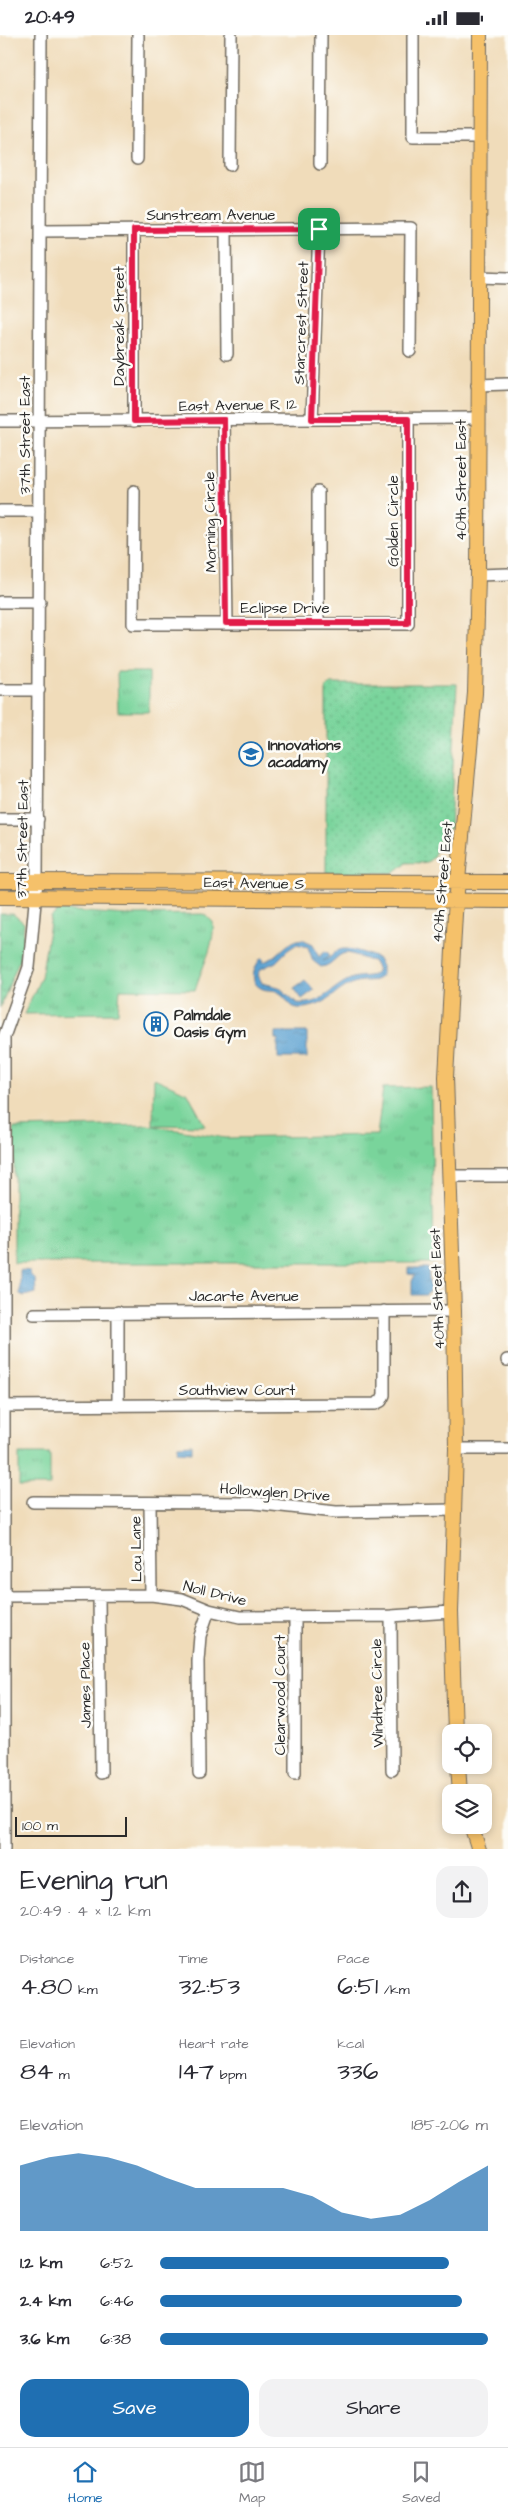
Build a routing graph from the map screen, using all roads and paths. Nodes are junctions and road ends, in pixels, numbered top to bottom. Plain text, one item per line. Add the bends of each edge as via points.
1 (42, 35) edge
2 (138, 35) edge
3 (231, 35) edge
4 (321, 35) edge
5 (413, 35) edge
6 (480, 35) edge
7 (479, 137) junction
8 (137, 159) dead end
9 (320, 164) dead end
10 (230, 165) dead end
11 (319, 229) junction
12 (134, 230) junction
13 (226, 230) junction
14 (41, 231) junction
15 (479, 277) junction
16 (508, 277) edge
17 (410, 351) dead end
18 (227, 354) dead end
19 (508, 384) edge
20 (477, 385) junction
21 (312, 419) junction
22 (408, 419) junction
23 (477, 419) junction
24 (224, 420) junction
25 (0, 421) edge
26 (40, 421) junction
27 (134, 421) junction
28 (134, 491) dead end
29 (318, 492) dead end
30 (0, 511) edge
31 (39, 511) junction
32 (508, 574) edge
33 (478, 575) junction
34 (0, 602) edge
35 (40, 602) junction
36 (226, 623) junction
37 (318, 623) junction
38 (408, 623) joint
39 (39, 690) junction
40 (0, 691) edge
41 (0, 819) edge
42 (38, 819) junction
43 (0, 881) edge
44 (38, 881) junction
45 (459, 882) junction
46 (508, 882) edge
47 (0, 897) edge
48 (36, 898) junction
49 (457, 901) junction
50 (508, 901) edge
51 (2, 1037) edge
52 (2, 1129) edge
53 (508, 1176) edge
54 (449, 1177) junction
55 (2, 1262) edge
56 (384, 1311) junction
57 (454, 1311) junction
58 (118, 1312) junction
59 (34, 1314) dead end
60 (1, 1359) edge
61 (2, 1406) junction
62 (118, 1406) junction
63 (456, 1449) junction
64 (508, 1449) edge
65 (33, 1502) dead end
66 (150, 1503) junction
67 (455, 1510) junction
68 (1, 1544) edge
69 (99, 1595) junction
70 (151, 1595) junction
71 (3, 1596) junction
72 (209, 1610) junction
73 (451, 1612) junction
74 (391, 1616) junction
75 (295, 1617) junction
76 (455, 1724) edge
77 (392, 1770) dead end
78 (101, 1773) dead end
79 (199, 1773) dead end
80 (295, 1773) dead end
81 (466, 1834) edge
82 (474, 1834) edge
83 (4, 1849) edge
84 (469, 1849) edge
85 (479, 1849) edge

1 - 14 street, 37th Street East
2 - 8 street
3 - 10 street
4 - 9 street
5 - 7 street via 413,137
6 - 7 main road, 40th Street East
7 - 15 main road, 40th Street East
11 - 13 street, Sunstream Avenue
11 - 17 street, Sunstream Avenue via 411,228
11 - 21 street, Starcrest Street
12 - 13 street, Sunstream Avenue
12 - 14 street, Sunstream Avenue
12 - 27 street, Daybreak Street
13 - 18 street
14 - 26 street, 37th Street East
15 - 16 street
15 - 20 main road, 40th Street East
19 - 20 street
20 - 23 main road, 40th Street East
21 - 22 street, East Avenue R 12
21 - 24 street, East Avenue R 12
22 - 23 street, East Avenue R 12
22 - 38 street, Golden Circle
23 - 33 main road, 40th Street East
24 - 27 street, East Avenue R 12
24 - 36 street, Morning Circle
25 - 26 street, East Avenue R 12
26 - 27 street, East Avenue R 12
26 - 31 street, 37th Street East
28 - 36 street, Eclipse Drive via 133,624
29 - 37 street
30 - 31 street
31 - 35 street, 37th Street East
32 - 33 street
33 - 45 main road, 40th Street East via 475,693
34 - 35 street
35 - 39 street, 37th Street East
36 - 37 street, Eclipse Drive
37 - 38 street, Eclipse Drive
39 - 40 street
39 - 42 street, 37th Street East
41 - 42 street
42 - 44 street, 37th Street East
43 - 44 main road, East Avenue S
44 - 45 main road, East Avenue S
44 - 48 street, 37th Street East
45 - 46 main road, East Avenue S
45 - 49 main road, 40th Street East
47 - 48 main road, East Avenue S
48 - 49 main road, East Avenue S
48 - 51 street, 37th Street East via 30,967
49 - 50 main road, East Avenue S
49 - 54 main road, 40th Street East via 447,1049
51 - 52 street, 37th Street East
52 - 55 street, 37th Street East
53 - 54 street
54 - 57 main road, 40th Street East
55 - 60 street, 37th Street East
56 - 57 street, Jacarte Avenue
56 - 58 street, Jacarte Avenue
56 - 62 street, Southview Court via 384,1395 375,1404
57 - 63 main road, 40th Street East
58 - 59 street, Jacarte Avenue
58 - 62 street
60 - 61 street, 37th Street East
61 - 62 street, Southview Court
61 - 68 street, 37th Street East
63 - 64 street
63 - 67 main road, 40th Street East
65 - 66 street, Hollowglen Drive
66 - 67 street, Hollowglen Drive via 254,1503 336,1512
66 - 70 street, Lou Lane
67 - 73 main road, 40th Street East
68 - 71 street, 37th Street East
69 - 70 street, Noll Drive
69 - 71 street, Noll Drive
69 - 78 street, James Place
70 - 72 street, Noll Drive via 182,1599
71 - 83 street, 37th Street East
72 - 75 street, Noll Drive via 240,1617
72 - 79 street via 200,1636 198,1661
73 - 74 street, Noll Drive
73 - 76 main road, 40th Street East
74 - 75 street, Noll Drive
74 - 77 street, Windtree Circle
75 - 80 street, Clearwood Court
81 - 84 main road
82 - 85 main road

